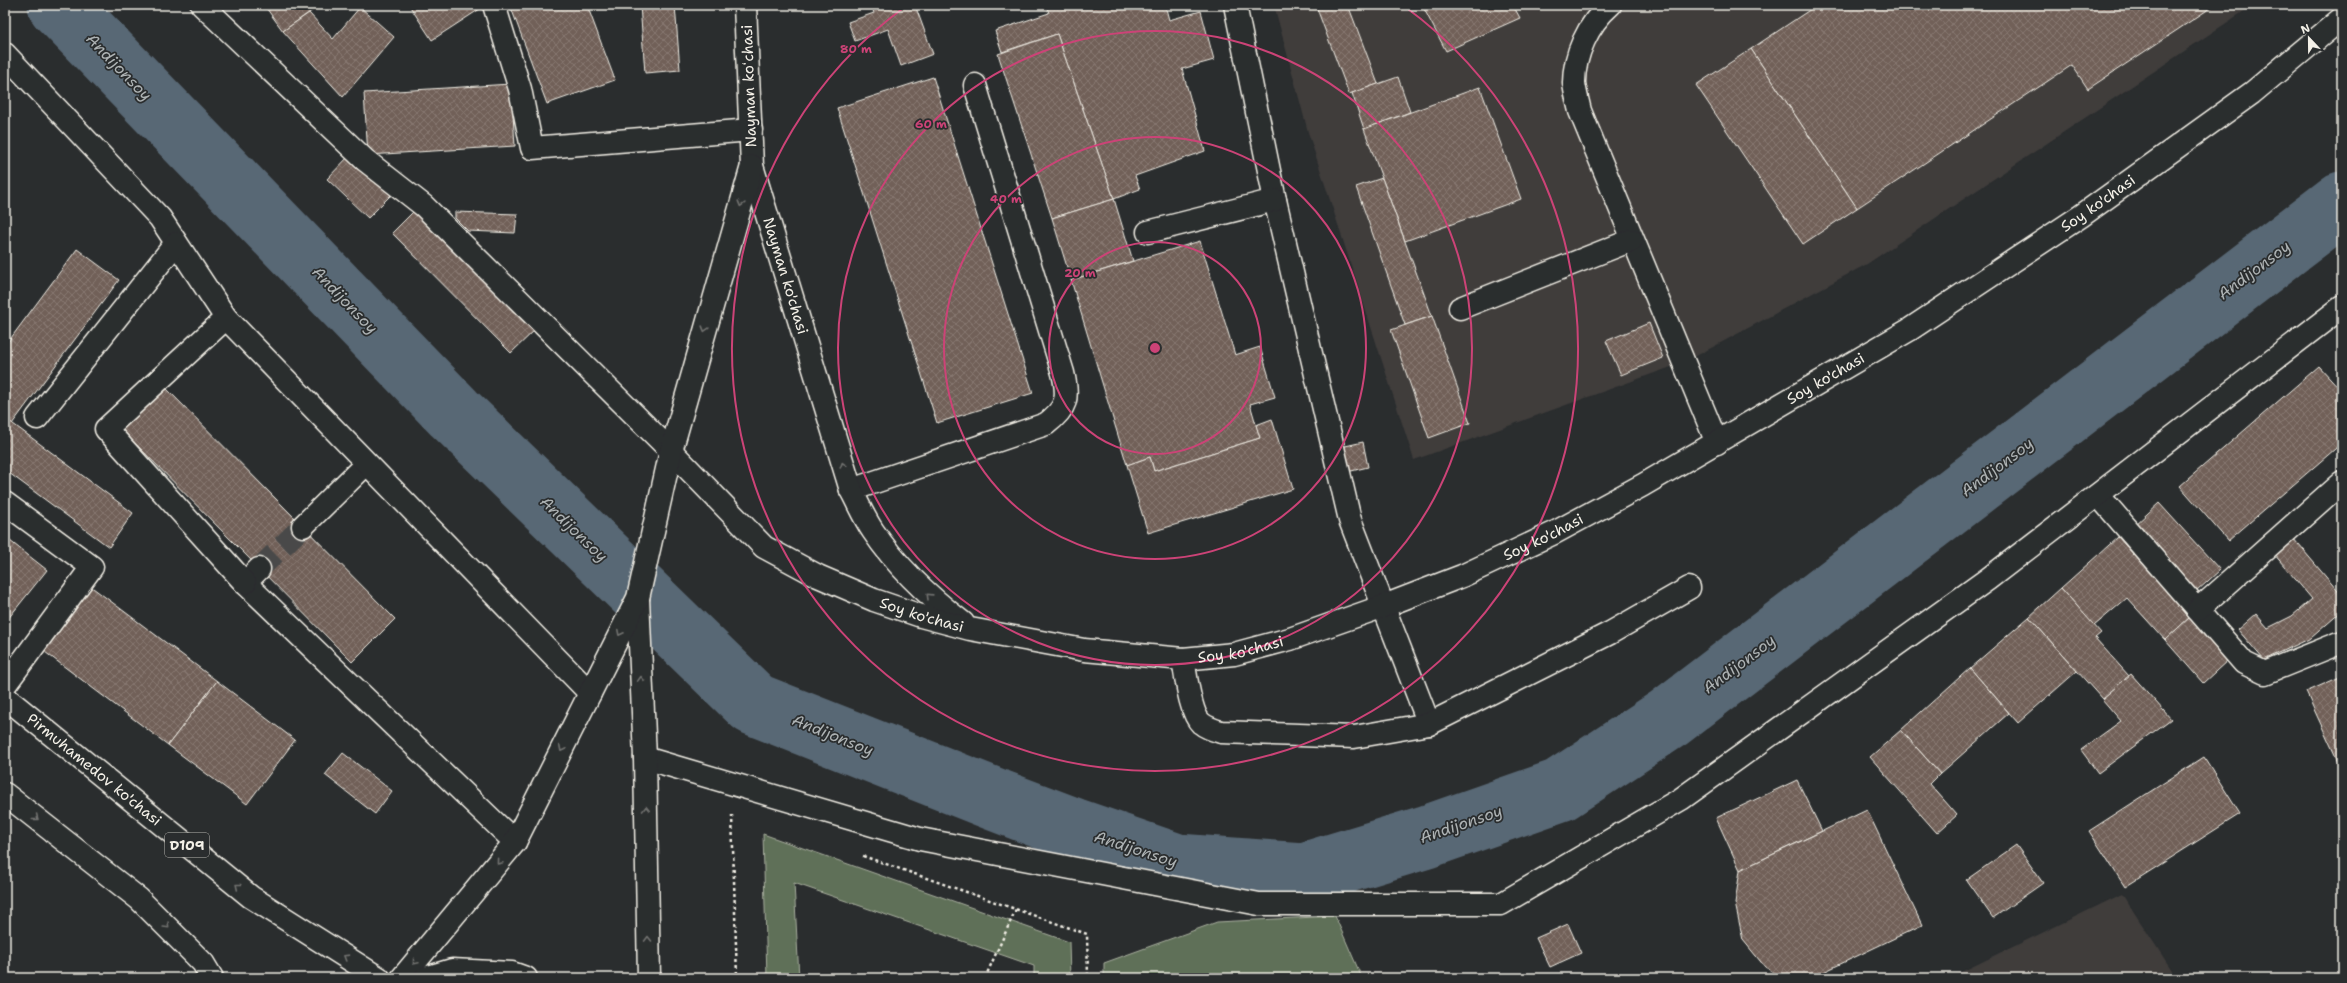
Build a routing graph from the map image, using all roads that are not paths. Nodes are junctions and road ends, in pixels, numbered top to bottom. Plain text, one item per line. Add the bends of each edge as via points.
1 (202, 5) edge
2 (494, 5) edge
3 (745, 5) edge
4 (1235, 5) edge
5 (1610, 5) edge
6 (2342, 18) edge
7 (5, 54) edge
8 (975, 85) dead end
9 (751, 130) junction
10 (752, 166) junction
11 (1275, 200) junction
12 (1148, 232) dead end
13 (1632, 240) junction
14 (176, 243) junction
15 (2342, 307) edge
16 (1460, 308) dead end
17 (226, 318) junction
18 (37, 418) dead end
19 (1717, 443) junction
20 (671, 450) junction
21 (366, 464) junction
22 (2342, 482) edge
23 (851, 490) junction
24 (2098, 495) junction
25 (5, 503) edge
26 (303, 526) tunnel mouth
27 (1689, 588) dead end
28 (638, 598) junction
29 (1384, 606) junction
30 (2198, 610) junction
31 (970, 629) junction
32 (2342, 642) edge
33 (1183, 659) junction
34 (5, 685) edge
35 (590, 693) junction
36 (5, 697) edge
37 (1429, 724) junction
38 (644, 758) junction
39 (5, 794) edge
40 (515, 842) junction
41 (212, 978) edge
42 (380, 978) edge
43 (402, 978) edge
44 (425, 978) edge
45 (526, 978) edge
46 (649, 978) edge

1 - 20 main road, Soy ko'chasi via 364,160 424,206
2 - 9 main road via 520,89 532,148
3 - 9 main road, Nayman koʻchasi
4 - 11 main road
5 - 13 main road via 1585,38 1575,62 1574,85 1580,111
6 - 19 main road, Soy ko'chasi via 2252,93 2081,216 1910,330
7 - 14 main road via 160,218
8 - 23 main road via 1064,373 1068,391 1065,405 1058,416 1046,424
9 - 10 main road, Nayman koʻchasi
10 -> 20 main road, Nayman ko'chasi
23 -> 10 main road, Nayman ko'chasi
11 - 12 main road
11 - 29 main road via 1350,520
13 - 16 main road
13 - 19 main road
14 - 17 main road
14 - 18 main road
15 - 24 main road
17 - 21 main road
17 - 40 main road via 106,429
19 - 29 main road, Soy ko'chasi via 1554,533 1462,576
20 - 28 main road, Nayman ko'chasi
20 - 31 main road, Soy ko'chasi via 764,547 818,576 874,600
21 - 26 main road
21 - 35 main road
22 - 30 main road
31 -> 23 main road, Nayman ko'chasi via 933,600 899,566 872,530
24 - 30 main road
24 - 38 main road via 1988,579 1682,799 1501,904 1259,904 920,839
25 - 34 main road via 92,567
27 - 37 main road via 1610,633
28 -> 35 main road
38 -> 28 main road
29 - 33 main road, Soy ko'chasi via 1290,639 1234,654
29 - 37 main road
30 - 32 main road via 2244,663 2265,673
31 - 33 main road, Soy ko'chasi via 1084,650
33 - 37 main road via 1195,713 1200,722 1221,732 1354,737
35 -> 40 main road
42 -> 36 main road, Pirmuhamedov ko'chasi / D109 via 251,897
46 -> 38 main road
39 -> 41 main road via 139,899 203,963
40 -> 43 main road
44 - 45 main road via 452,970 512,972

